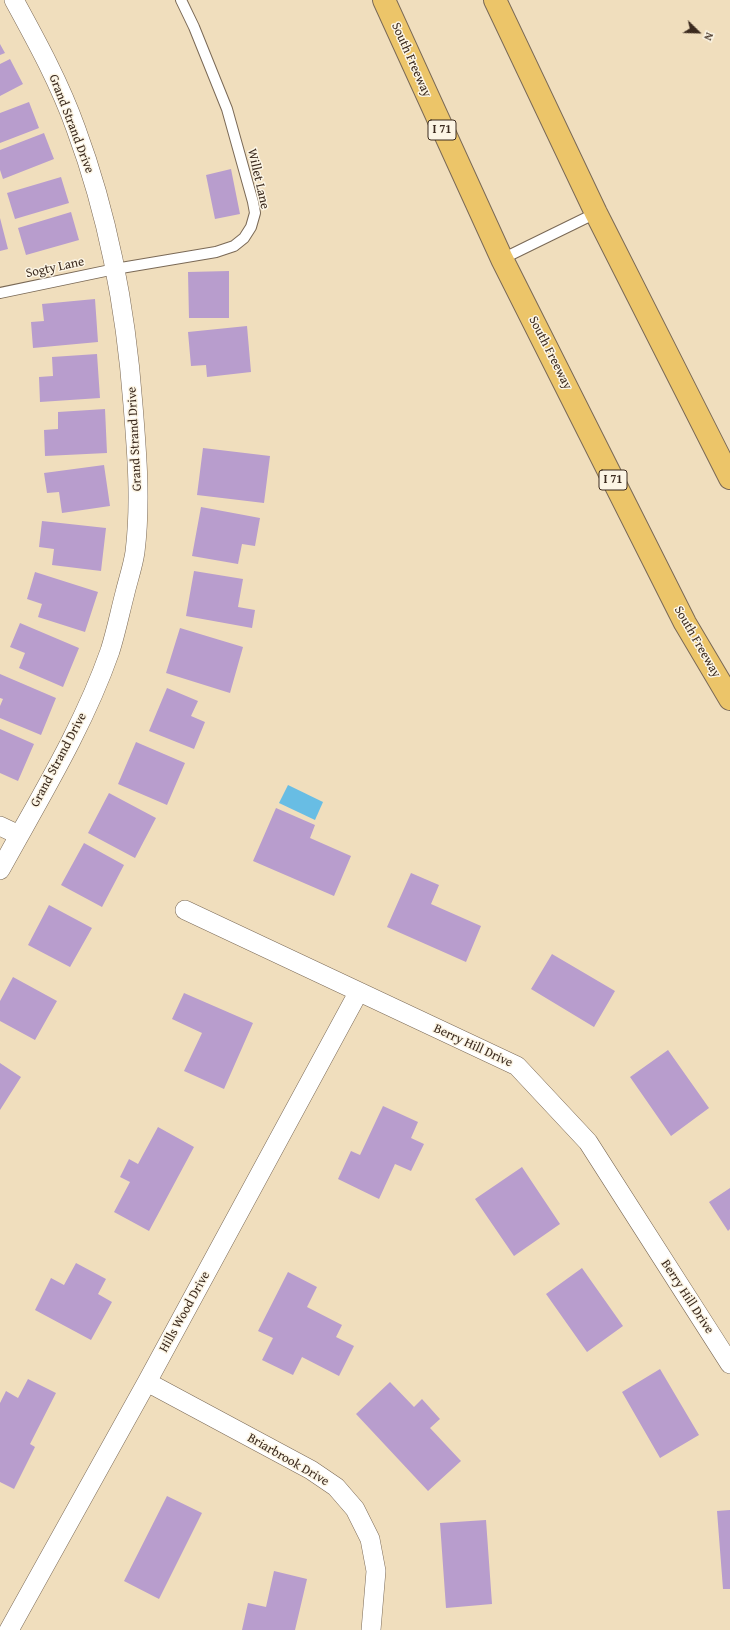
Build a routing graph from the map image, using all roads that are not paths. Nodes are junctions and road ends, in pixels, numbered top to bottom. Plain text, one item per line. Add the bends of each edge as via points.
1 (14, 0) edge
2 (181, 0) edge
3 (384, 0) edge
4 (495, 0) edge
5 (596, 213) junction
6 (502, 259) junction
7 (115, 269) junction
8 (0, 293) edge
9 (730, 478) edge
10 (730, 699) edge
11 (0, 826) edge
12 (19, 835) junction
13 (0, 870) edge
14 (185, 910) dead end
15 (358, 993) junction
16 (730, 1364) edge
17 (147, 1382) junction
18 (9, 1630) edge
19 (371, 1630) edge

1 - 7 street, Grand Strand Drive via 43,53 76,128 100,200
2 - 7 lane, Willet Lane via 226,109 255,213 244,238 234,246 216,252
3 - 6 highway, South Freeway / I 71
4 - 5 highway
5 - 6 lane
5 - 9 highway
6 - 10 highway, South Freeway / I 71 via 685,623
7 - 8 lane, Sogty Lane
7 - 12 street, Grand Strand Drive via 129,351 138,459 135,554 110,649 93,695
11 - 12 street
12 - 13 street, Grand Strand Drive
14 - 15 street, Berry Hill Drive
15 - 16 street, Berry Hill Drive via 516,1066 588,1142
15 - 17 street, Hills Wood Drive
17 - 18 street, Hills Wood Drive
17 - 19 street, Briarbrook Drive via 311,1470 336,1487 355,1509 370,1539 376,1571

